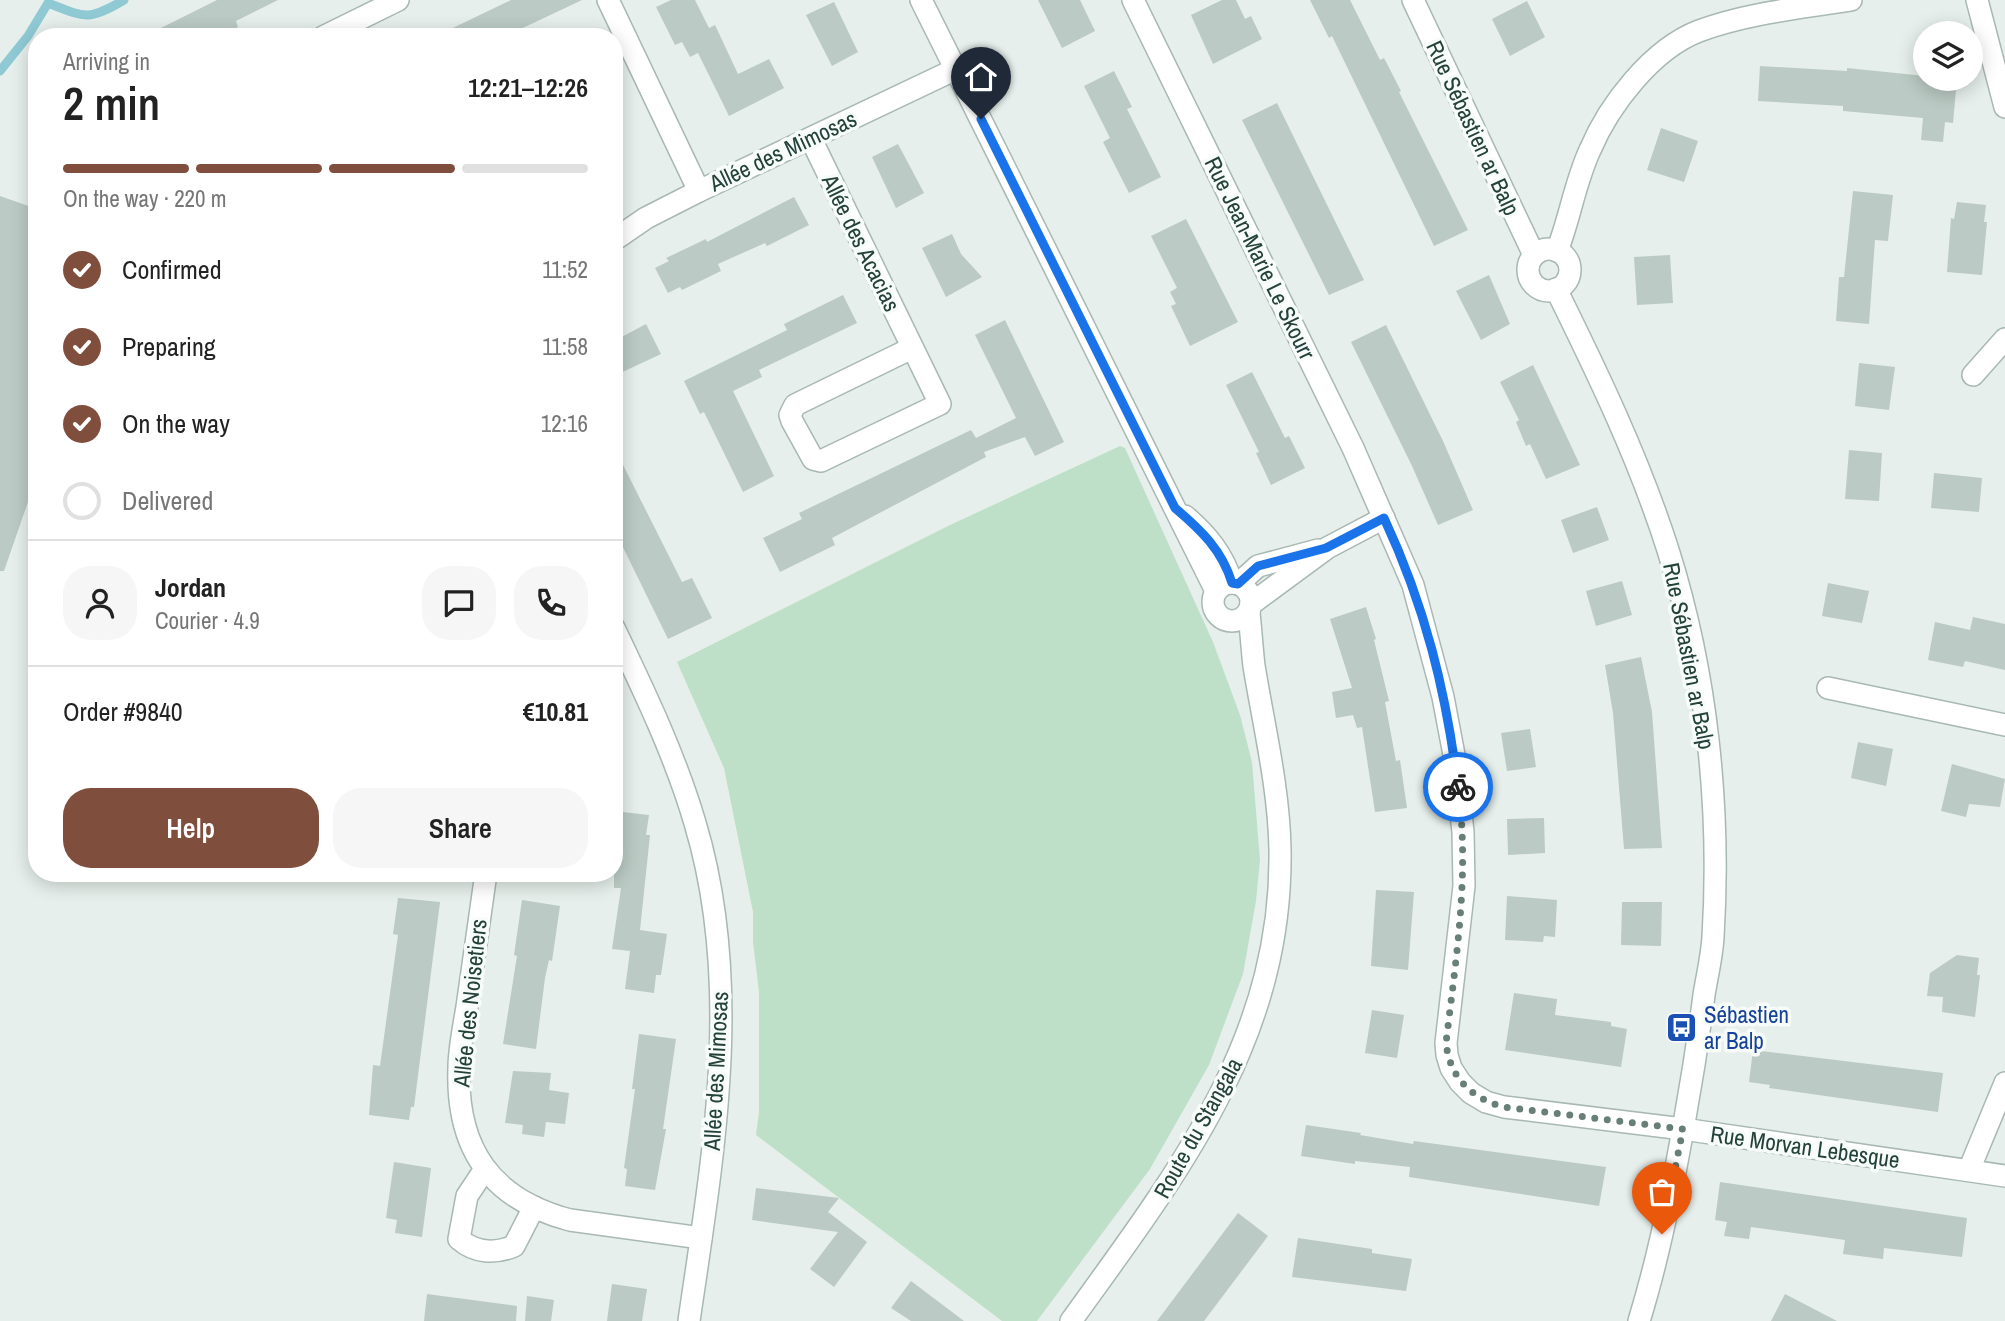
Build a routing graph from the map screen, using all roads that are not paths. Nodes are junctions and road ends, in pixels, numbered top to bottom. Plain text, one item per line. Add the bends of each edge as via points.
1 (398, 0) edge
2 (608, 0) edge
3 (921, 0) edge
4 (1133, 0) edge
5 (1413, 0) edge
6 (1851, 0) edge
7 (1977, 0) edge
8 (1818, 3) edge
9 (348, 28) edge
10 (621, 28) edge
11 (623, 31) edge
12 (956, 69) junction
13 (2005, 107) edge
14 (811, 139) junction
15 (699, 191) junction
16 (623, 234) edge
17 (1557, 251) junction
18 (1534, 256) junction
19 (1556, 289) junction
20 (2005, 339) edge
21 (912, 348) junction
22 (1973, 375) dead end
23 (1384, 518) junction
24 (1326, 548) junction
25 (1229, 586) junction
26 (1250, 609) junction
27 (1228, 622) junction
28 (623, 647) edge
29 (1254, 663) junction
30 (1828, 688) dead end
31 (2005, 725) edge
32 (485, 882) edge
33 (2005, 1083) edge
34 (1683, 1129) junction
35 (485, 1169) junction
36 (1969, 1170) junction
37 (2005, 1176) edge
38 (534, 1208) junction
39 (701, 1238) junction
40 (689, 1321) edge
41 (1071, 1321) edge
42 (1639, 1321) edge

1 - 9 street
2 - 10 street
3 - 12 street
4 - 23 street, Rue Jean-Marie Le Skourr
5 - 18 street, Rue Sébastien ar Balp
6 - 8 street
7 - 13 street
8 - 17 street via 1698,31 1653,62 1618,100 1601,127 1579,177
11 - 15 street
12 - 14 street, Allée des Mimosas
12 - 25 street via 1175,508
14 - 15 street, Allée des Mimosas
14 - 21 street, Allée des Acacias
15 - 16 street, Allée des Mimosas
17 - 18 street via 1546,249
17 - 19 street via 1569,268 1567,281
18 - 19 street via 1530,278 1539,288
19 - 34 street, Rue Sébastien ar Balp via 1592,359 1654,510 1680,593 1706,724 1713,801 1713,940
20 - 22 street
21 - 21 street, Allée des Acacias via 940,404 821,461 813,459 790,415 795,405
23 - 24 street
23 - 34 street, Rue Morvan Lebesque via 1421,606 1443,697 1460,799 1464,886 1446,1043 1451,1068 1471,1093 1495,1105
24 - 25 street via 1258,566
24 - 26 street
25 - 26 street via 1248,592
25 - 27 street via 1213,597 1214,610
26 - 27 street via 1241,619
26 - 29 street, Route du Stangala
27 - 29 street, Route du Stangala
28 - 39 street, Allée des Mimosas via 696,824 716,922 723,1029
29 - 41 street, Route du Stangala via 1280,848 1275,925 1262,989 1236,1064 1194,1145
30 - 31 street
32 - 35 street, Allée des Noisetiers via 459,1066 465,1127
33 - 36 street
34 - 36 street, Rue Morvan Lebesque
34 - 42 street, Rue Sébastien ar Balp
35 - 38 street, Allée des Noisetiers via 502,1188
35 - 38 street via 467,1196 459,1239 471,1249 501,1251 514,1246
36 - 37 street, Rue Morvan Lebesque
38 - 39 street, Allée des Noisetiers via 570,1220
39 - 40 street, Allée des Mimosas

